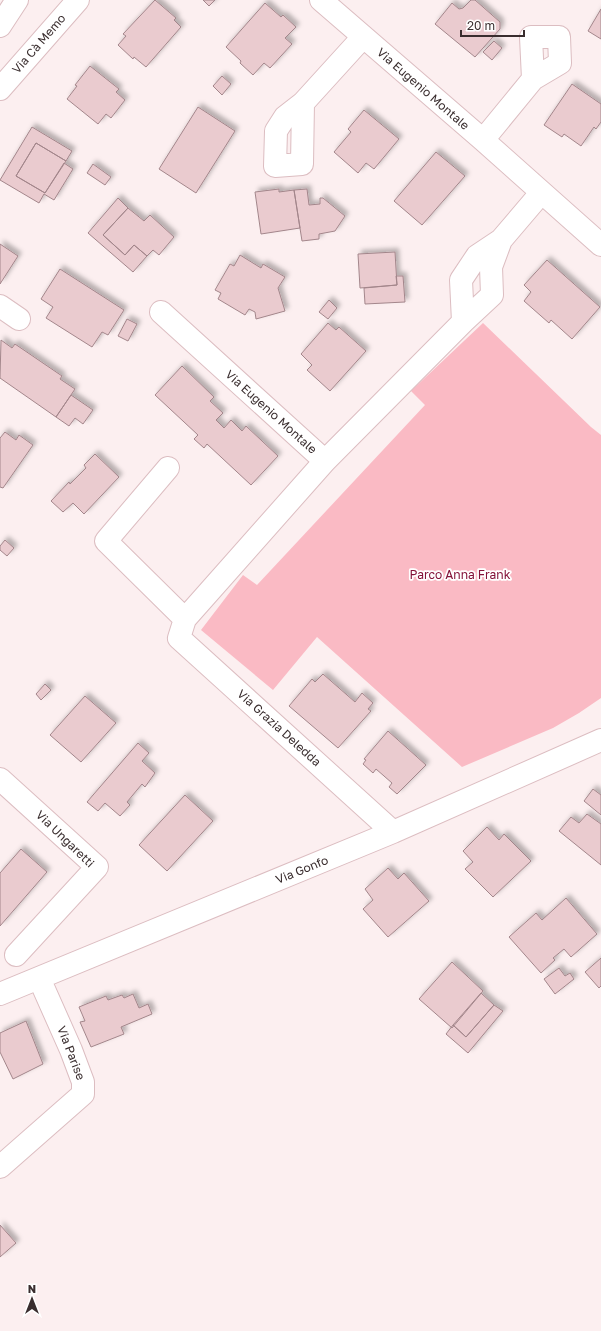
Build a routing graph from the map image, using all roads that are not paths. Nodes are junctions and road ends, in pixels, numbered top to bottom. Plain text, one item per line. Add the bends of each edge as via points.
1 (17, 0) edge
2 (78, 0) edge
3 (321, 0) edge
4 (0, 26) edge
5 (363, 37) junction
6 (533, 79) dead end
7 (0, 89) edge
8 (303, 103) dead end
9 (483, 140) junction
10 (541, 193) junction
11 (501, 240) junction
12 (601, 245) edge
13 (0, 306) edge
14 (161, 312) dead end
15 (19, 319) dead end
16 (463, 322) junction
17 (325, 461) junction
18 (168, 468) dead end
19 (185, 619) junction
20 (601, 740) edge
21 (0, 779) edge
22 (393, 832) junction
23 (16, 955) dead end
24 (39, 978) junction
25 (0, 994) edge
26 (0, 1167) edge

1 - 4 street
2 - 7 street, Via Cà Memo
3 - 5 street, Via Eugenio Montale
5 - 8 street
5 - 9 street, Via Eugenio Montale
6 - 9 street
9 - 10 street, Via Eugenio Montale
10 - 11 street, Via Eugenio Montale
10 - 12 street, Via Eugenio Montale
11 - 16 street, Via Eugenio Montale via 491,267 492,295
11 - 16 street, Via Eugenio Montale via 477,256 461,280
13 - 15 street
14 - 17 street, Via Eugenio Montale
16 - 17 street, Via Eugenio Montale
17 - 19 street, Via Grazia Deledda
18 - 19 street via 106,541
19 - 22 street, Via Grazia Deledda via 179,638
20 - 22 street, Via Gonfo
21 - 23 street, Via Ungaretti via 97,867
22 - 24 street, Via Gonfo
24 - 25 street, Via Gonfo
24 - 26 street, Via Parise via 71,1050 83,1082 83,1094

